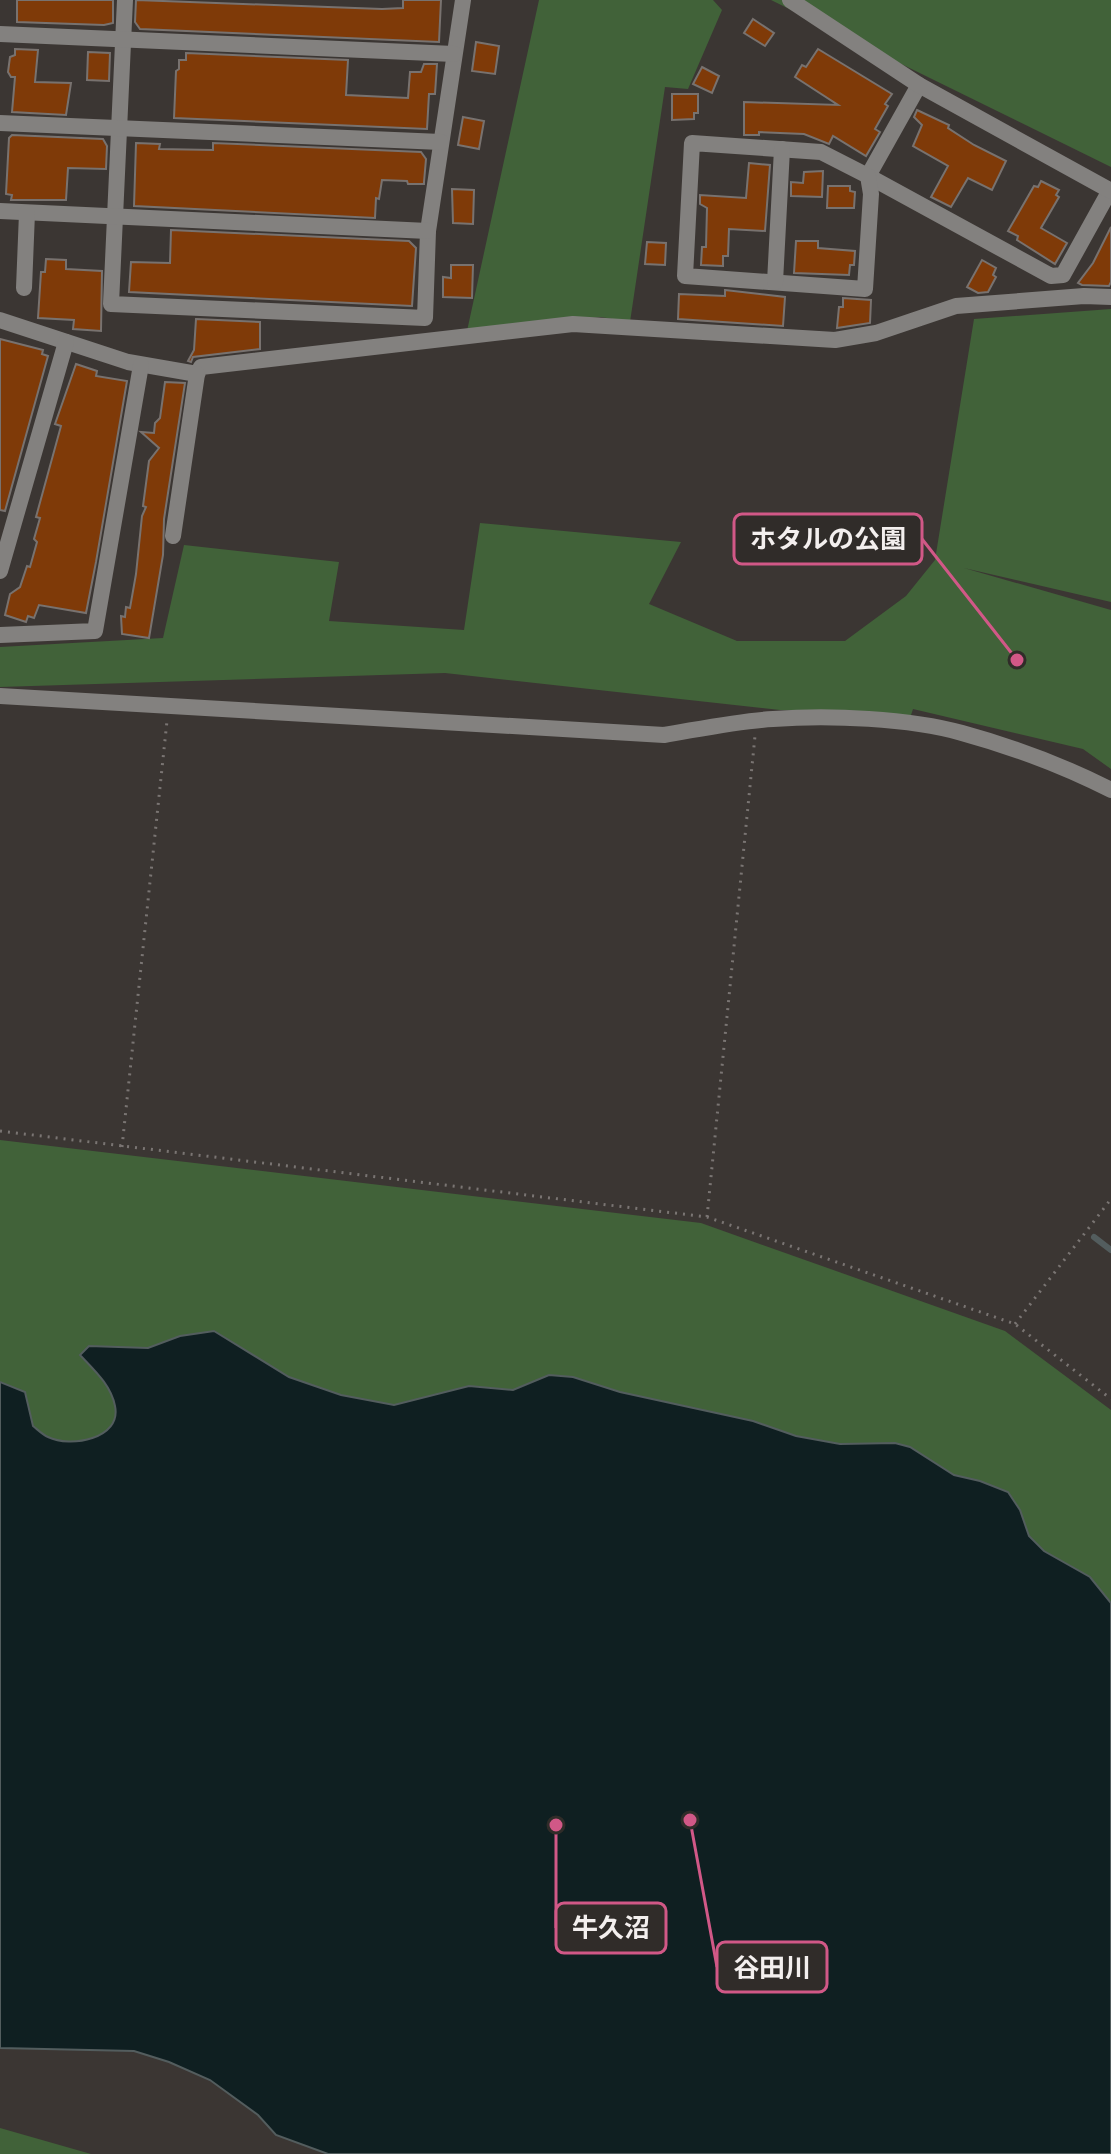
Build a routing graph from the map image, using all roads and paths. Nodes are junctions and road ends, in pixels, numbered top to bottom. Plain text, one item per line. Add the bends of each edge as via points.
1 (125, 0) edge
2 (463, 0) edge
3 (790, 0) edge
4 (0, 34) edge
5 (123, 40) junction
6 (454, 54) junction
7 (919, 85) junction
8 (0, 123) edge
9 (120, 127) junction
10 (441, 142) junction
11 (782, 149) junction
12 (868, 176) junction
13 (1110, 191) edge
14 (0, 211) edge
15 (27, 213) junction
16 (116, 215) junction
17 (428, 231) junction
18 (775, 282) junction
19 (24, 288) dead end
20 (1111, 297) edge
21 (0, 320) edge
22 (66, 342) junction
23 (141, 365) junction
24 (197, 374) junction
25 (173, 536) dead end
26 (0, 571) edge
27 (0, 635) edge
28 (0, 696) edge
29 (169, 711) junction
30 (756, 720) junction
31 (1111, 790) edge
32 (0, 1131) edge
33 (122, 1147) junction
34 (1111, 1199) edge
35 (707, 1217) junction
36 (1015, 1324) junction
37 (1111, 1399) edge

1 - 5 street
2 - 6 street
3 - 7 street
4 - 5 street
5 - 6 street
5 - 9 street
6 - 10 street
7 - 12 street
7 - 13 street
8 - 9 street
9 - 10 street
9 - 16 street
10 - 17 street
11 - 12 street via 821,152
11 - 18 street
11 - 18 street via 692,143 686,246 685,276
12 - 13 street via 1051,276 1063,275
12 - 18 street via 865,289
14 - 15 street
15 - 16 street
15 - 19 street
16 - 17 street
16 - 17 street via 111,304 425,318
20 - 24 street via 956,306 876,333 835,340 573,324 201,367
21 - 22 street
22 - 23 street
22 - 26 street
23 - 24 street
23 - 27 street via 95,631
24 - 25 street
28 - 29 street
29 - 30 street via 664,735
29 - 33 path
30 - 31 street via 843,718 961,732 1073,771
30 - 35 path
32 - 33 path
33 - 35 path
34 - 36 path
35 - 36 path
36 - 37 path

